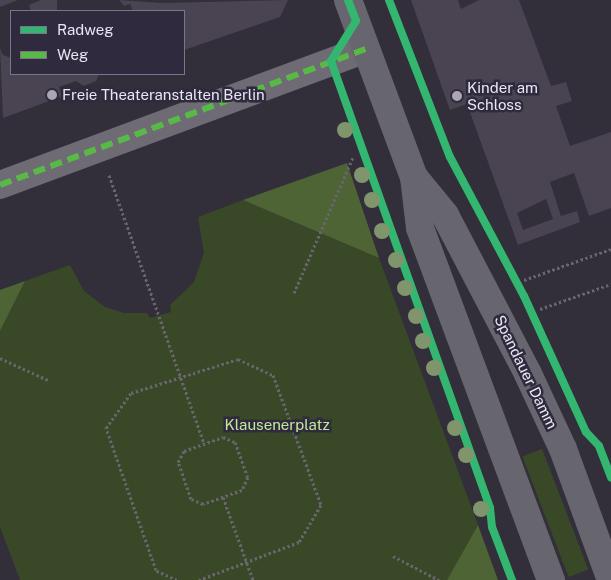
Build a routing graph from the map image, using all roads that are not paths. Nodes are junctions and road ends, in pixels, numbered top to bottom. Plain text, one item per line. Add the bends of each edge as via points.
1 (348, 0) edge
2 (366, 49) junction
3 (414, 177) junction
4 (0, 184) edge
5 (551, 580) edge
6 (610, 580) edge

1 - 2 main road, Spandauer Damm
2 - 3 main road, Spandauer Damm
2 - 4 street
3 - 5 main road, Spandauer Damm via 420,228
3 - 6 main road, Spandauer Damm via 445,215 528,374 565,456

